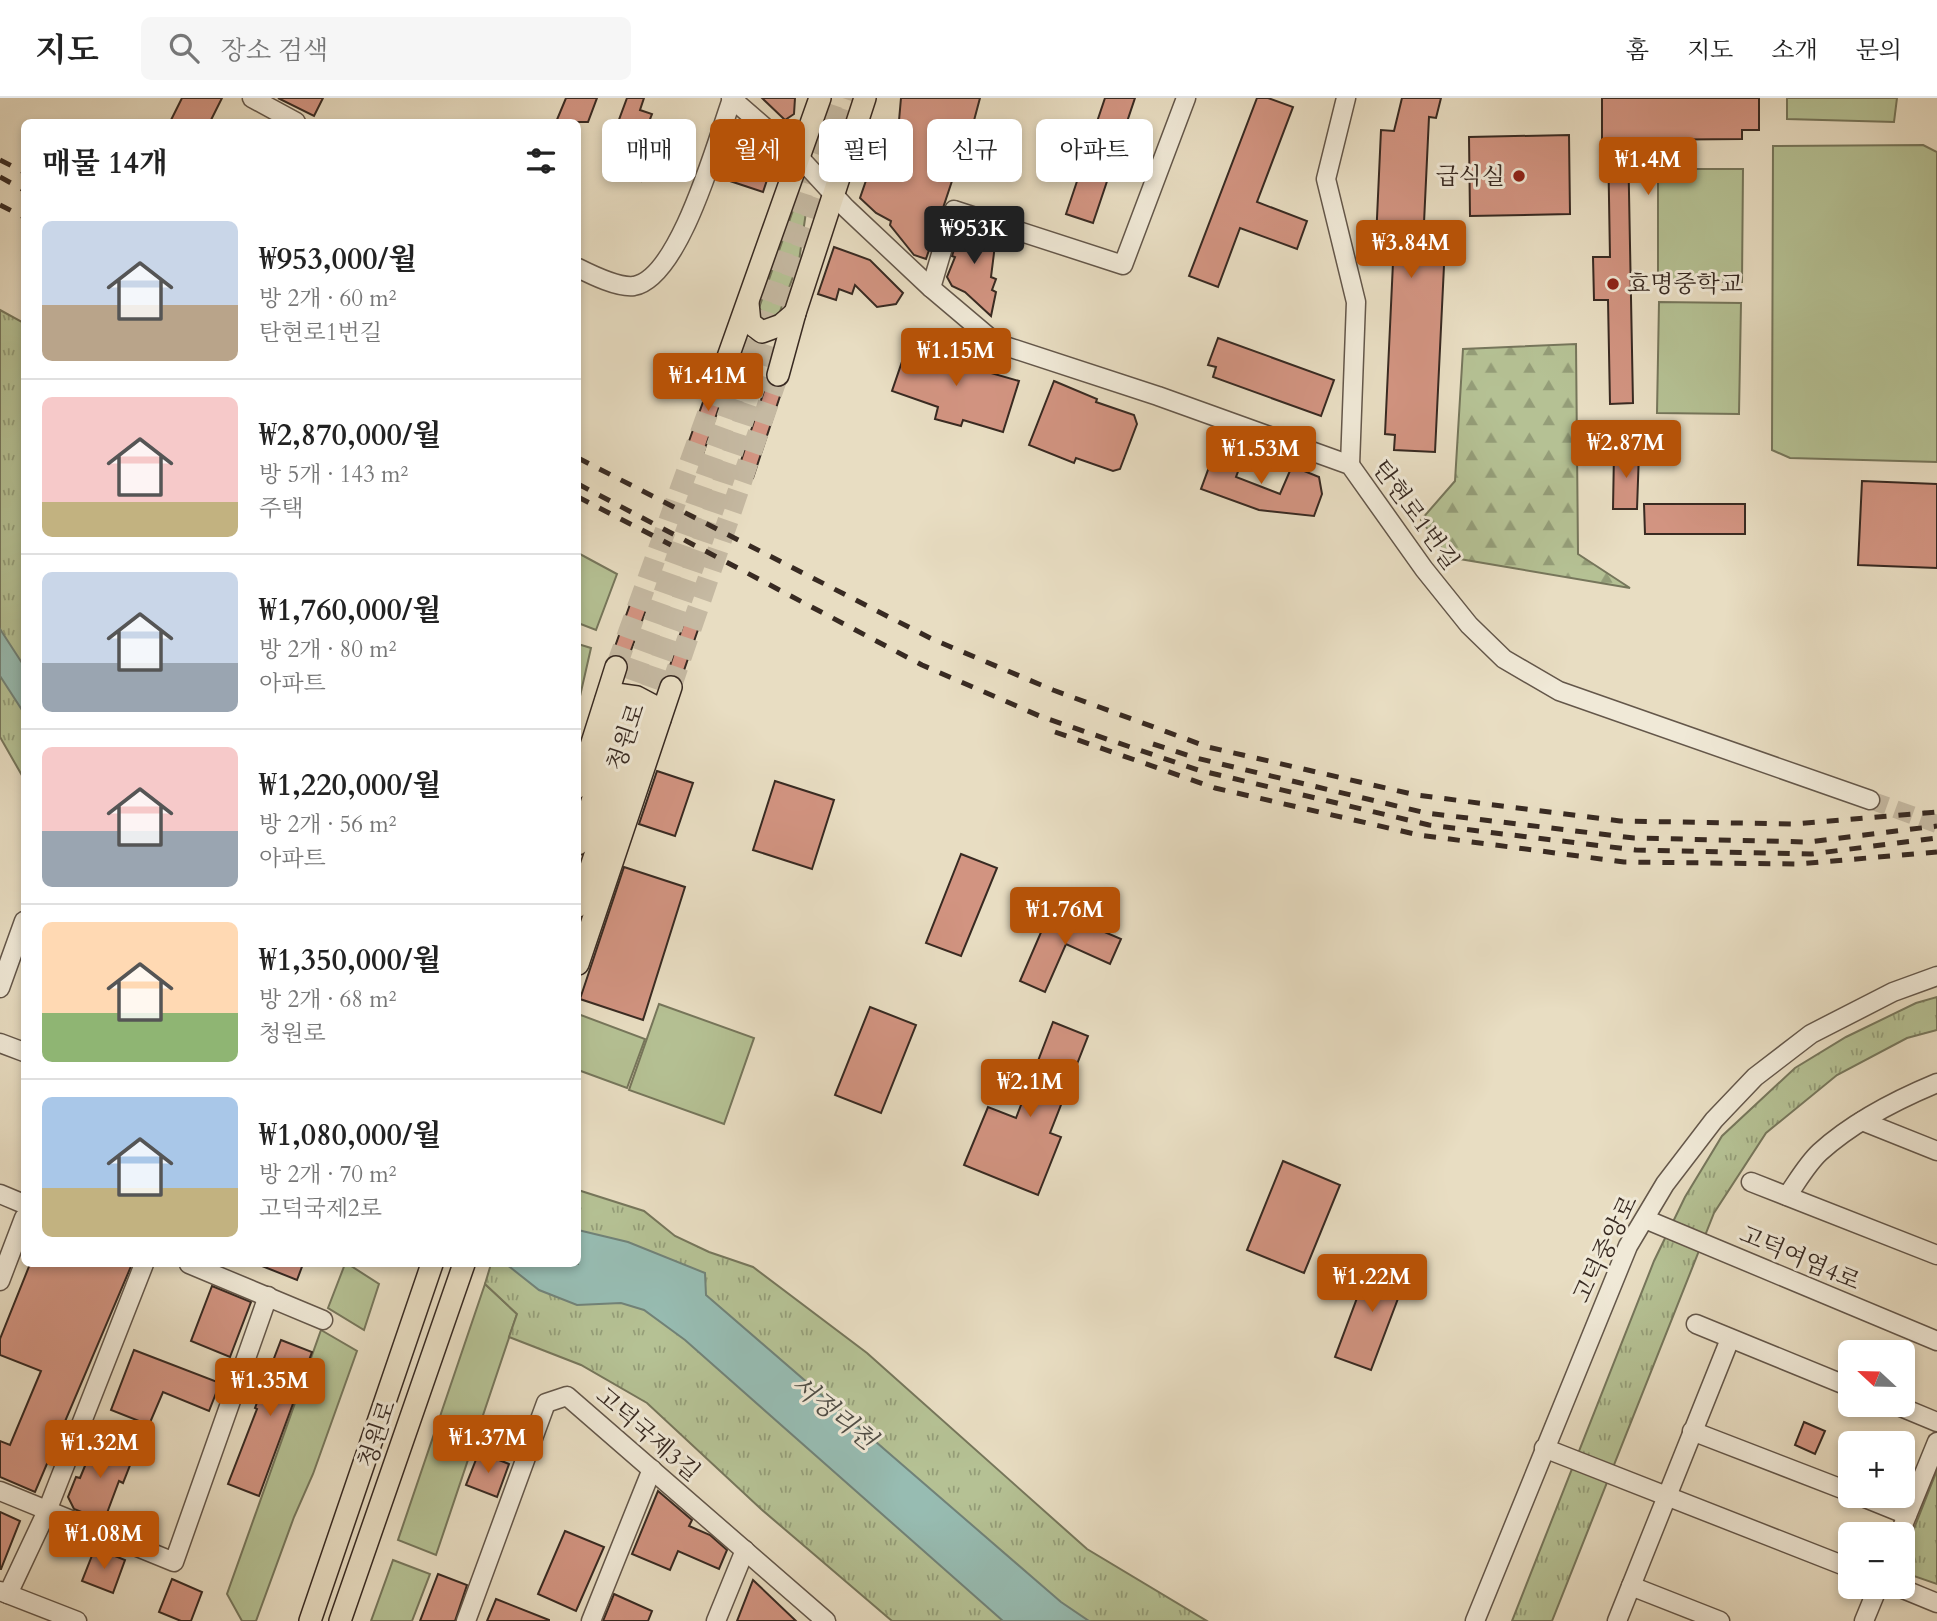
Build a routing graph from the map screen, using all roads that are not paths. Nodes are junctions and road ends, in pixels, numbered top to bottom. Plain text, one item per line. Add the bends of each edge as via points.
1 (252, 98) edge
2 (732, 98) edge
3 (820, 98) edge
4 (865, 98) edge
5 (1186, 98) edge
6 (1346, 98) edge
7 (290, 119) edge
8 (756, 119) edge
9 (805, 143) edge
10 (805, 163) edge
11 (791, 182) edge
12 (834, 195) junction
13 (581, 269) edge
14 (931, 288) junction
15 (748, 300) junction
16 (795, 313) junction
17 (728, 357) tunnel mouth
18 (778, 375) tunnel mouth
19 (1350, 465) junction
20 (616, 667) tunnel mouth
21 (671, 687) tunnel mouth
22 (632, 712) junction
23 (581, 783) edge
24 (1870, 800) tunnel mouth
25 (581, 837) edge
26 (581, 895) edge
27 (21, 929) edge
28 (581, 950) edge
29 (1937, 976) edge
30 (0, 988) edge
31 (0, 1043) edge
32 (21, 1051) edge
33 (1937, 1083) edge
34 (1863, 1121) junction
35 (1937, 1151) edge
36 (1751, 1182) dead end
37 (0, 1194) edge
38 (1787, 1196) junction
39 (21, 1203) edge
40 (1644, 1219) junction
41 (21, 1226) edge
42 (1937, 1255) edge
43 (143, 1267) edge
44 (196, 1267) edge
45 (431, 1267) edge
46 (463, 1267) edge
47 (0, 1281) edge
48 (268, 1296) junction
49 (323, 1320) dead end
50 (1696, 1324) dead end
51 (1730, 1339) junction
52 (1937, 1341) edge
53 (1838, 1382) edge
54 (1915, 1413) edge
55 (1937, 1422) edge
56 (1692, 1432) junction
57 (1937, 1442) edge
58 (1545, 1448) junction
59 (652, 1469) junction
60 (1838, 1487) edge
61 (0, 1491) edge
62 (1667, 1495) junction
63 (1890, 1508) edge
64 (47, 1511) junction
65 (1907, 1515) junction
66 (1904, 1522) edge
67 (745, 1550) junction
68 (1838, 1563) edge
69 (1631, 1586) junction
70 (4, 1592) edge
71 (1915, 1594) edge
72 (1873, 1599) edge
73 (1937, 1603) edge
74 (77, 1621) edge
75 (310, 1621) edge
76 (340, 1621) edge
77 (466, 1621) edge
78 (591, 1621) edge
79 (716, 1621) edge
80 (825, 1621) edge
81 (1475, 1621) edge
82 (1617, 1621) edge
83 (1720, 1621) edge
84 (1864, 1621) edge

1 - 7 street
2 - 8 street, 탄현로1번길
2 - 13 street via 689,219 654,276 633,286
3 - 9 main road
4 - 12 main road
5 - 14 street via 1124,265 954,210
6 - 19 street via 1326,179 1356,302
10 - 12 street, 탄현로1번길
11 - 15 main road
12 - 14 street, 탄현로1번길
12 - 16 main road
14 - 19 street, 탄현로1번길 via 996,343
15 - 16 main road via 750,323 762,332
15 - 17 main road
16 - 18 main road
19 - 24 street, 탄현로1번길 via 1454,607 1504,659 1570,696
20 - 22 main road, 청원로
21 - 22 main road, 청원로
22 - 23 main road, 청원로
22 - 25 main road, 청원로
22 - 26 main road, 청원로
22 - 28 main road, 청원로
27 - 30 street
29 - 40 street, 고덕중앙로 via 1893,992 1811,1034 1755,1077 1714,1120
31 - 32 street
33 - 34 street
34 - 35 street
34 - 38 street via 1818,1153
36 - 38 street
37 - 39 street
38 - 42 street
40 - 52 street, 고덕여염4로
40 - 58 street, 고덕중앙로 via 1628,1246
41 - 47 street
43 - 64 street
44 - 48 street
45 - 75 main road, 청원로
46 - 76 main road, 청원로
48 - 49 street
48 - 64 street via 174,1562
50 - 51 street
51 - 53 street
51 - 56 street
54 - 55 street
56 - 60 street
56 - 62 street
57 - 65 street
58 - 62 street
58 - 81 street, 고덕중앙로
59 - 67 street, 고덕국제3길
59 - 77 street, 고덕국제3길 via 567,1396 546,1403
59 - 78 street
61 - 64 street
62 - 68 street
62 - 69 street
63 - 65 street
64 - 70 street
65 - 66 street
67 - 79 street
67 - 80 street, 고덕국제3길
69 - 82 street
69 - 83 street
70 - 74 street
71 - 73 street
72 - 84 street

